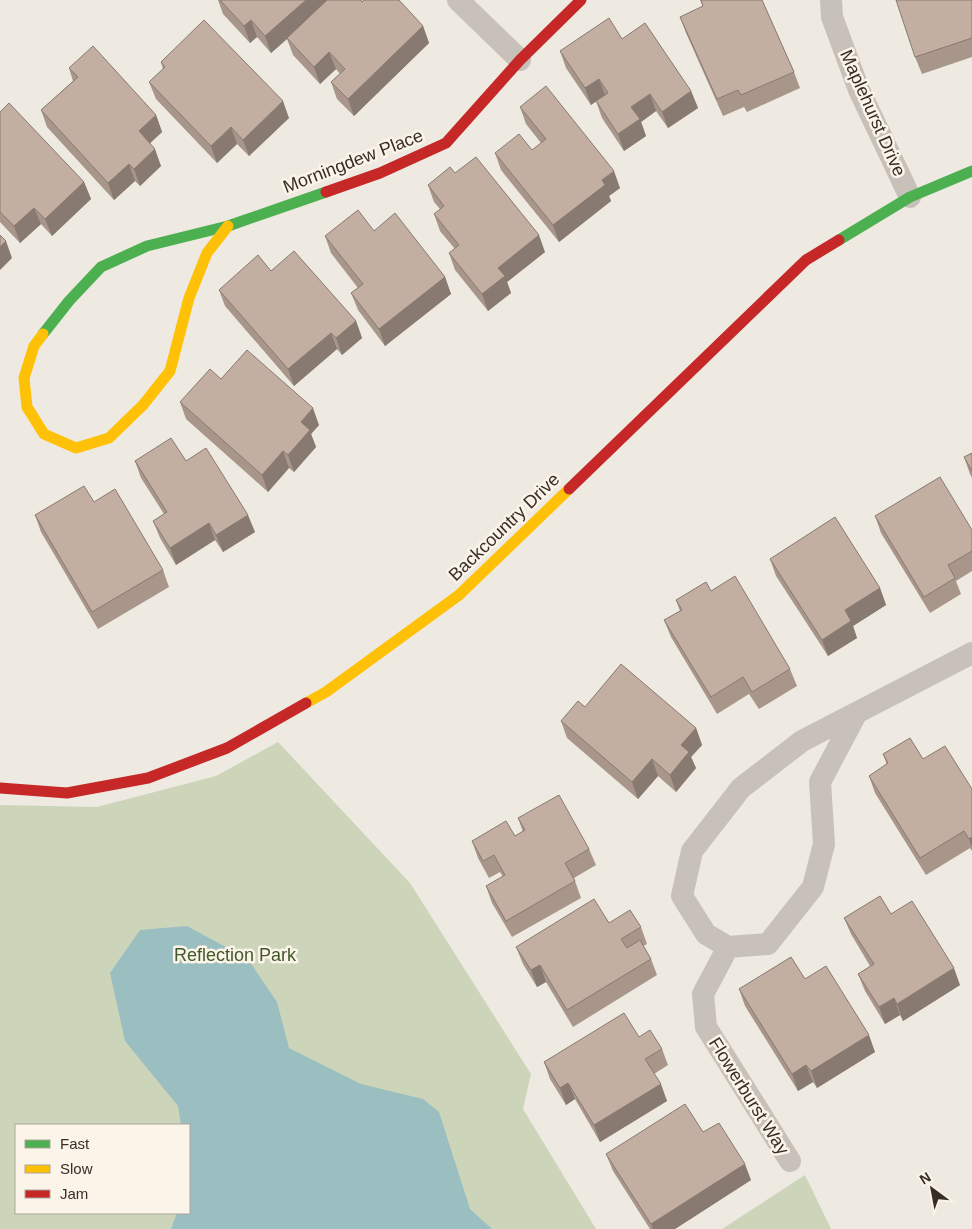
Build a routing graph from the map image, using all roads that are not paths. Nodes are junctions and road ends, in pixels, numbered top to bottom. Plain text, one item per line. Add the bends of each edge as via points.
1 (458, 0) edge
2 (581, 0) edge
3 (831, 0) edge
4 (520, 60) junction
5 (972, 171) edge
6 (910, 197) junction
7 (228, 226) junction
8 (972, 653) edge
9 (856, 714) junction
10 (0, 788) edge
11 (728, 947) junction
12 (790, 1161) dead end

1 - 4 street
2 - 4 street, Morningdew Place
3 - 6 street, Maplehurst Drive via 832,17 859,90
4 - 7 street, Morningdew Place via 446,144 380,173
5 - 6 street, Backcountry Drive
6 - 10 street, Backcountry Drive via 806,260 459,595 326,692 227,748 148,778 67,793
7 - 7 street, Morningdew Place via 207,254 189,298 170,371 143,405 109,438 84,446 76,448 44,434 27,407 24,378 34,346 69,301 100,267 147,246
8 - 9 street
9 - 11 street via 820,782 824,844 813,887 768,944
9 - 11 street via 802,741 741,788 692,850 682,896 706,934
11 - 12 street, Flowerburst Way via 703,994 706,1027

